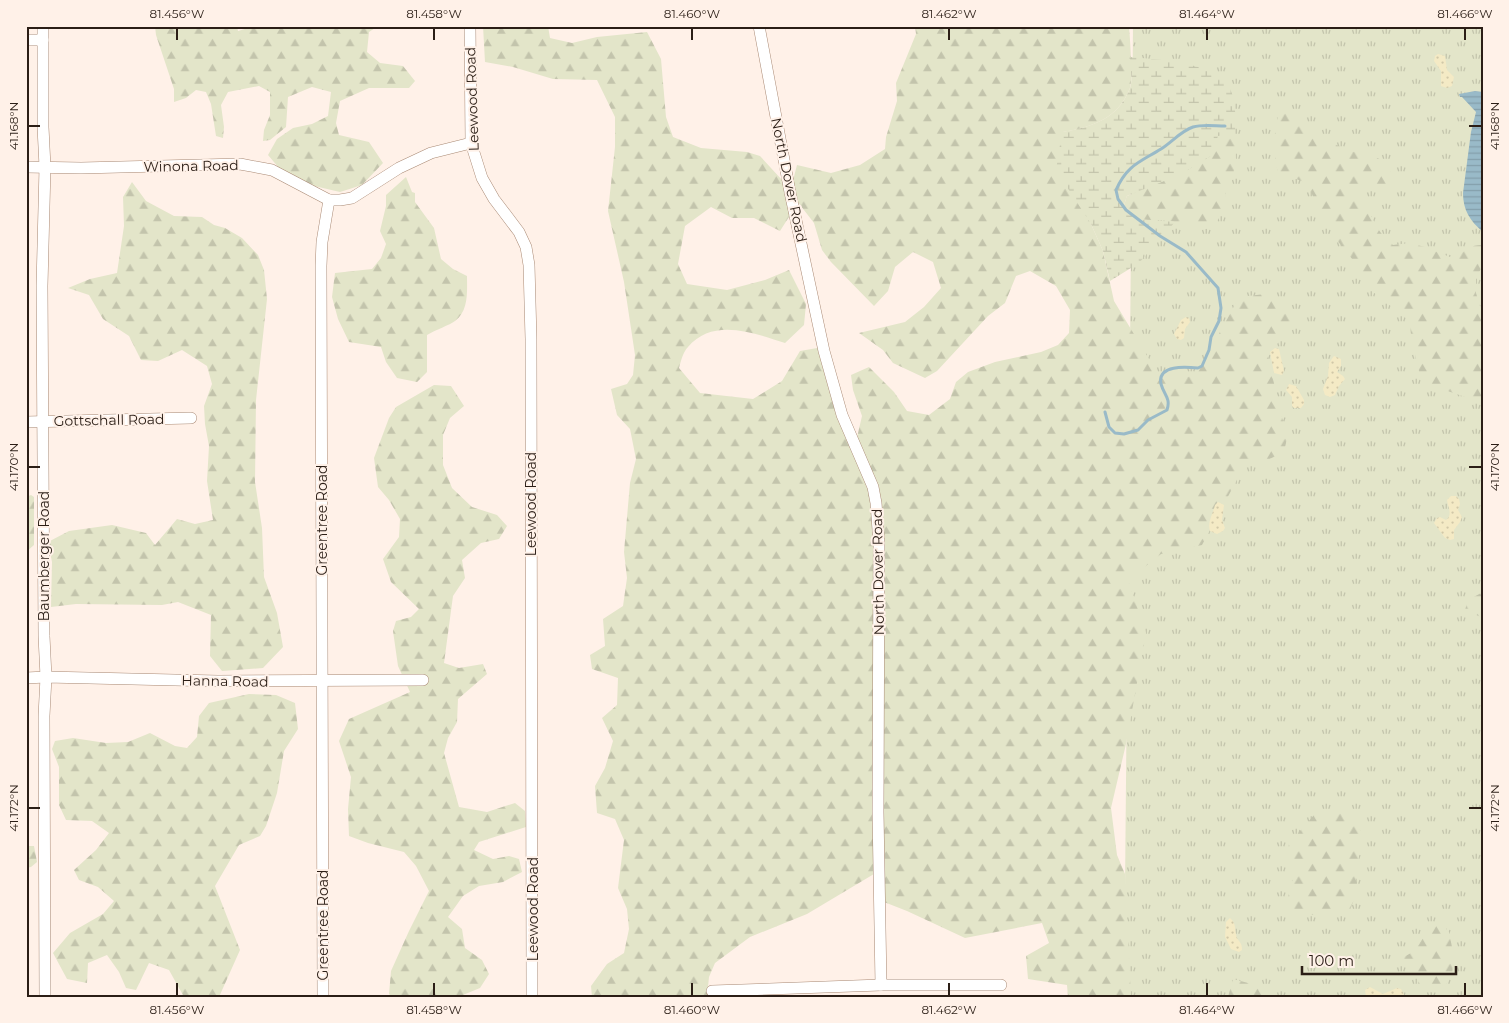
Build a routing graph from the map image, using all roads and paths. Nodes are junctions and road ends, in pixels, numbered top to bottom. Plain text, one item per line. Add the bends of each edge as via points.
1 (43, 26) edge
2 (470, 26) edge
3 (759, 26) edge
4 (26, 40) edge
5 (43, 40) junction
6 (471, 143) junction
7 (26, 167) edge
8 (45, 167) junction
9 (329, 200) junction
10 (191, 418) dead end
11 (44, 421) junction
12 (26, 422) edge
13 (46, 676) junction
14 (26, 678) edge
15 (423, 680) dead end
16 (322, 681) junction
17 (881, 984) junction
18 (1001, 985) dead end
19 (712, 990) dead end
20 (45, 997) edge
21 (323, 997) edge
22 (532, 997) edge

1 - 5 street, Baumberger Road
2 - 6 street, Leewood Road
3 - 17 street, North Dover Road via 824,351 840,407 870,479 876,503 879,551
4 - 5 street
5 - 8 street, Baumberger Road
6 - 9 street via 431,153 399,168 352,198
6 - 22 street, Leewood Road via 482,178 523,240 529,265
7 - 8 street, Winona Road
8 - 9 street, Winona Road via 240,164 280,173
8 - 11 street, Baumberger Road via 42,286
9 - 16 street, Greentree Road via 321,266
10 - 11 street, Gottschall Road
11 - 12 street, Gottschall Road
11 - 13 street, Baumberger Road
13 - 14 street, Hanna Road
13 - 16 street, Hanna Road via 218,682
13 - 20 street, Baumberger Road
15 - 16 street, Hanna Road
16 - 21 street, Greentree Road
17 - 18 street
17 - 19 street

